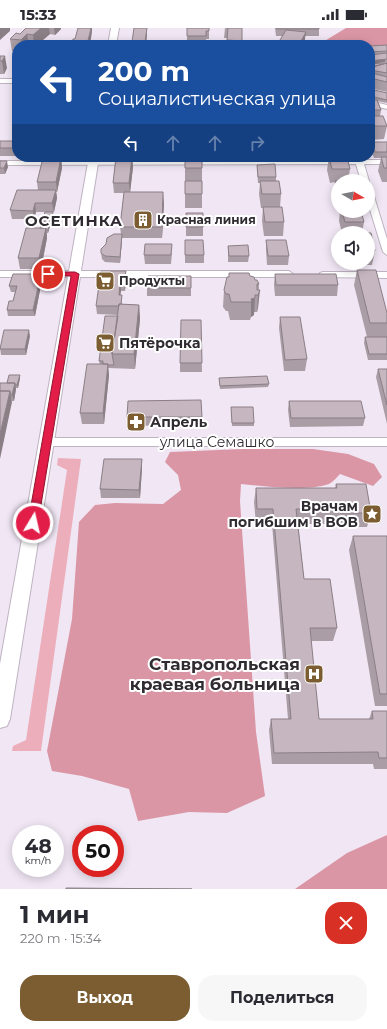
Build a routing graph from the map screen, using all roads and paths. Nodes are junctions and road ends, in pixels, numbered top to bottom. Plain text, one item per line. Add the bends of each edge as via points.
1 (114, 28) edge
2 (113, 40) edge
3 (0, 81) edge
4 (12, 81) edge
5 (375, 104) edge
6 (387, 107) edge
7 (375, 161) edge
8 (31, 162) edge
9 (93, 162) edge
10 (360, 162) edge
11 (387, 162) edge
12 (0, 163) edge
13 (363, 174) edge
14 (375, 213) edge
15 (387, 252) edge
16 (0, 274) edge
17 (75, 274) junction
18 (298, 274) edge
19 (313, 274) edge
20 (387, 275) edge
21 (47, 442) junction
22 (387, 442) edge
23 (0, 719) edge

1 - 2 main road
3 - 4 street
5 - 6 street
7 - 11 street
8 - 12 street
9 - 17 main road
10 - 13 street
14 - 15 street
16 - 17 street
17 - 18 street
17 - 21 main road
19 - 20 street
21 - 22 street, улица Семашко
21 - 23 main road

